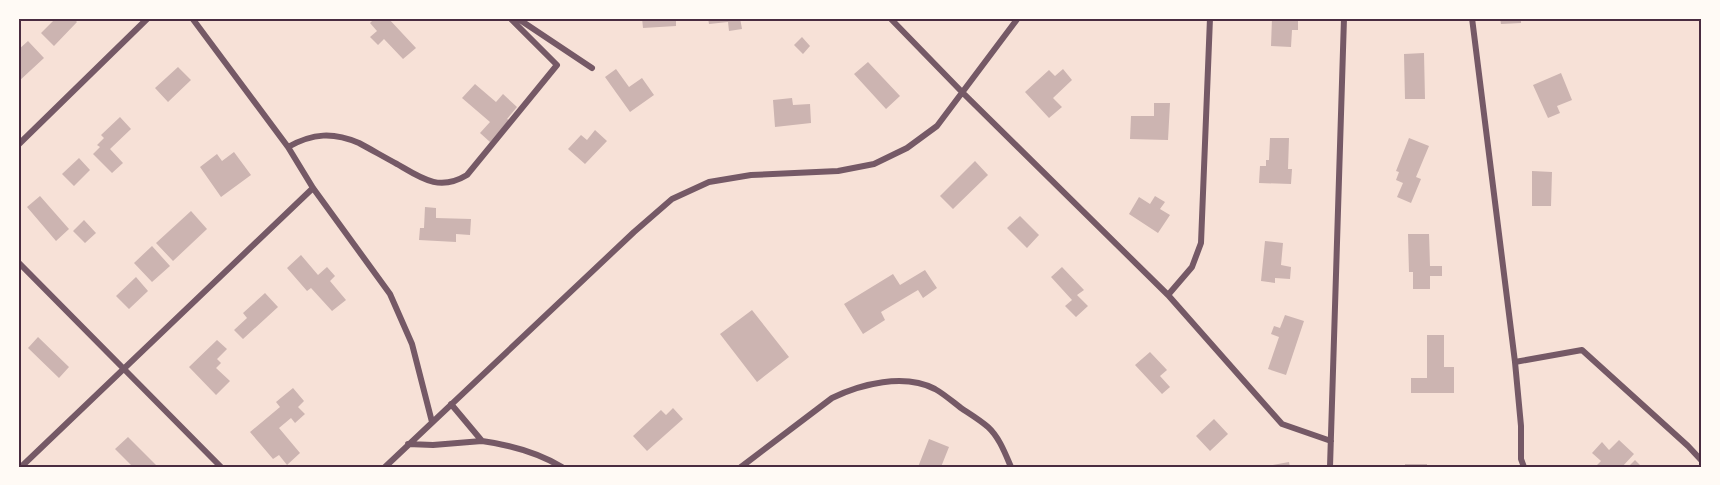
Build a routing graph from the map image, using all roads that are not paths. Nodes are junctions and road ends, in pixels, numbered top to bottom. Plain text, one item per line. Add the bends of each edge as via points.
1 (148, 18) edge
2 (192, 18) edge
3 (510, 18) edge
4 (517, 18) edge
5 (890, 18) edge
6 (1018, 18) edge
7 (1210, 18) edge
8 (1344, 18) edge
9 (1472, 18) edge
10 (592, 68) dead end
11 (962, 92) junction
12 (18, 145) edge
13 (288, 147) junction
14 (313, 188) junction
15 (18, 262) edge
16 (1168, 295) junction
17 (1515, 362) junction
18 (124, 369) junction
19 (451, 404) junction
20 (432, 422) junction
21 (482, 441) junction
22 (1331, 441) junction
23 (408, 444) junction
24 (1521, 459) junction
25 (1702, 461) edge
26 (21, 467) edge
27 (221, 467) edge
28 (385, 467) edge
29 (562, 467) edge
30 (741, 467) edge
31 (1011, 467) edge
32 (1330, 467) edge
33 (1518, 467) edge
34 (1524, 467) edge

1 - 12 street
2 - 13 street
3 - 13 street via 557,65 462,178 429,182 359,143 332,135 304,138
4 - 10 street
5 - 11 street
6 - 11 street
7 - 16 street via 1201,243 1192,267
8 - 22 street
9 - 17 street
11 - 16 street
11 - 19 street via 937,126 907,148 874,164 838,171 751,175 709,182 672,199
13 - 14 street
14 - 18 street
14 - 20 street via 390,294 412,344
15 - 18 street
16 - 22 street via 1281,424
17 - 24 street
17 - 25 street via 1582,350
18 - 26 street
18 - 27 street
19 - 20 street
19 - 21 street
20 - 23 street
21 - 23 street
21 - 29 street via 546,457
22 - 32 street
23 - 28 street
24 - 33 street
24 - 34 street
30 - 31 street via 832,398 869,384 895,381 934,389 988,428

